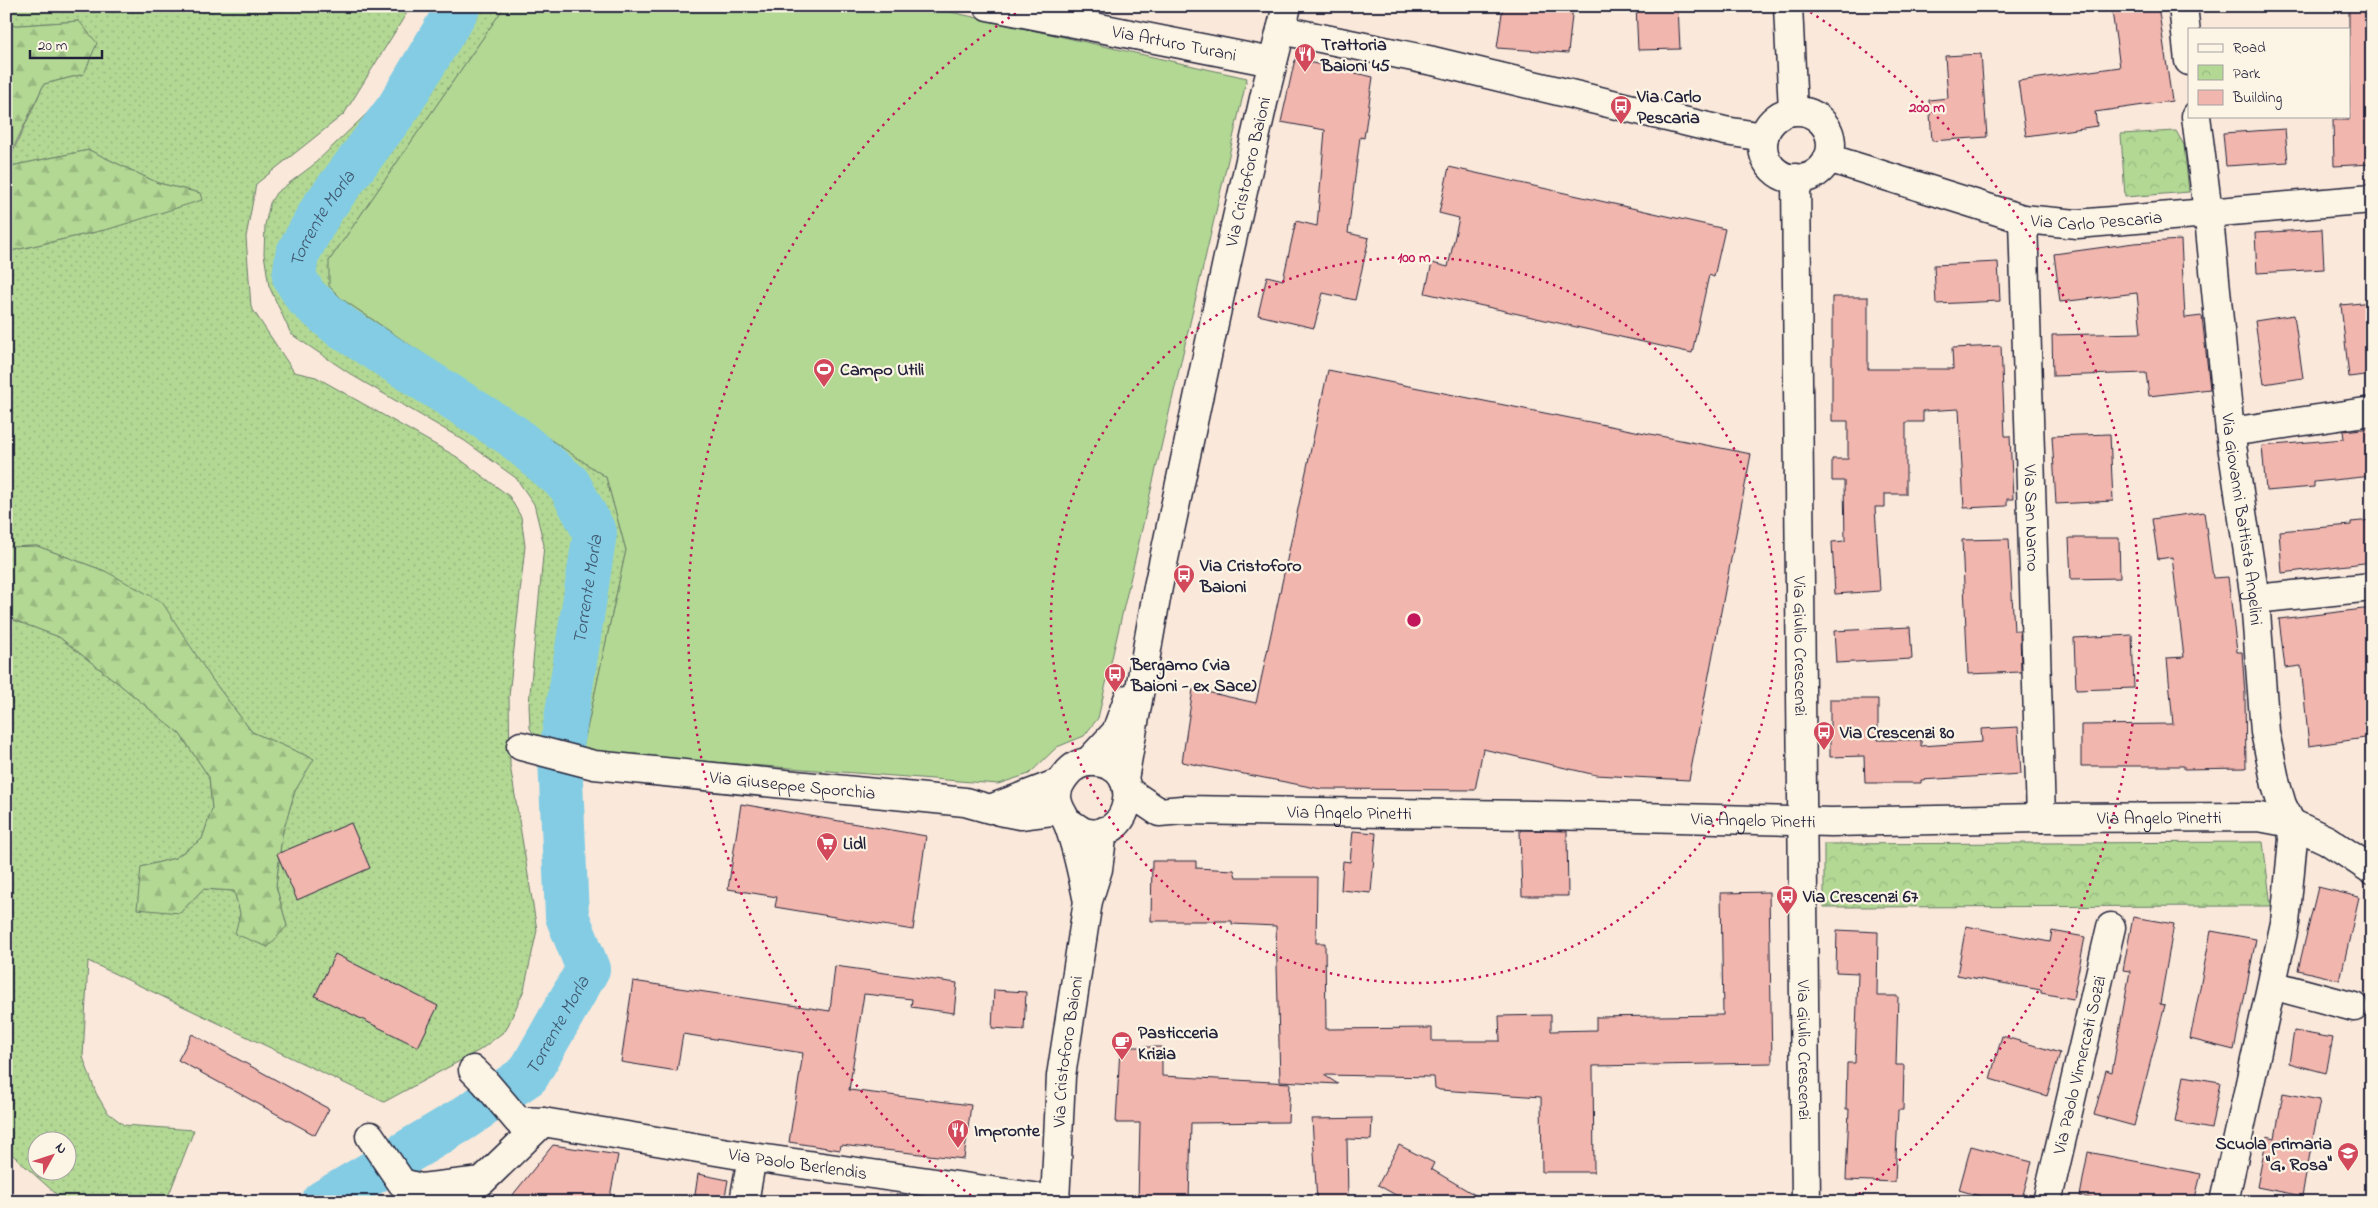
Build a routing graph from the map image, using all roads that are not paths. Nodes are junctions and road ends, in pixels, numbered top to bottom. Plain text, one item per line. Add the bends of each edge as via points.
1 (988, 6) edge
2 (1788, 6) edge
3 (2183, 6) edge
4 (1284, 18) edge
5 (2188, 52) edge
6 (1272, 62) junction
7 (1793, 111) junction
8 (2196, 119) edge
9 (1764, 137) junction
10 (1828, 158) junction
11 (1796, 178) junction
12 (2372, 199) edge
13 (2207, 212) junction
14 (2023, 219) junction
15 (2372, 410) edge
16 (2230, 432) junction
17 (2372, 587) edge
18 (2254, 600) junction
19 (1150, 631) junction
20 (529, 748) dead end
21 (1088, 762) junction
22 (1060, 782) junction
23 (1126, 785) junction
24 (990, 809) junction
25 (1064, 816) junction
26 (2041, 818) junction
27 (1804, 821) junction
28 (2291, 823) junction
29 (1103, 832) junction
30 (2369, 864) edge
31 (1088, 901) junction
32 (2111, 927) dead end
33 (2272, 986) junction
34 (2354, 1006) dead end
35 (479, 1075) dead end
36 (543, 1122) junction
37 (373, 1141) dead end
38 (752, 1157) junction
39 (1055, 1201) edge
40 (744, 1202) edge
41 (1806, 1202) edge
42 (2047, 1202) edge
43 (2224, 1202) edge

1 - 6 street, Via Arturo Turani
2 - 7 street
3 - 5 street
4 - 6 street, Via Cristoforo Baioni
4 - 9 street via 1433,62 1725,131
6 - 19 street, Via Cristoforo Baioni
7 - 9 street via 1770,123
7 - 10 street via 1808,113 1823,122 1830,139
8 - 13 street, Via Giovanni Battista Angelini
9 - 11 street via 1762,144 1767,162 1779,174
10 - 11 street via 1819,171
10 - 14 street, Via Carlo Pescaria
11 - 27 street, Via Giulio Crescenzi
12 - 13 street, Via Carlo Pescaria
13 - 14 street, Via Carlo Pescaria via 2077,224
13 - 16 street, Via Giovanni Battista Angelini
14 - 26 street, Via San Narno
15 - 16 street
16 - 18 street, Via Giovanni Battista Angelini
17 - 18 street
18 - 28 street, Via Giovanni Battista Angelini via 2265,732 2278,792
19 - 21 street, Via Cristoforo Baioni via 1116,732
19 - 23 street, Via Cristoforo Baioni
20 - 24 street, Via Giuseppe Sporchia via 594,766 965,802
21 - 22 street, Via Cristoforo Baioni via 1072,768
21 - 23 street via 1102,762 1115,769
22 - 24 street
22 - 25 street, Via Cristoforo Baioni via 1057,796
23 - 27 street, Via Angelo Pinetti via 1159,812 1554,815
23 - 29 street, Via Cristoforo Baioni via 1127,808 1118,822
24 - 25 street, Via Giuseppe Sporchia via 1020,815
25 - 29 street via 1085,832
25 - 31 street, Via Cristoforo Baioni via 1081,866
26 - 27 street, Via Angelo Pinetti
26 - 28 street, Via Angelo Pinetti via 2259,817
27 - 41 street, Via Giulio Crescenzi
28 - 30 street, Via Angelo Pinetti
28 - 33 street via 2293,839 2285,924
29 - 31 street, Via Cristoforo Baioni via 1098,869
31 - 39 street, Via Cristoforo Baioni via 1060,1076
32 - 42 street, Via Paolo Vimercati Sozzi
33 - 34 street
33 - 43 street
35 - 36 street, Via Paolo Berlendis via 518,1121
36 - 37 street via 482,1181 421,1188 402,1183
36 - 38 street, Via Paolo Berlendis
38 - 39 street, Via Paolo Berlendis
38 - 40 street

